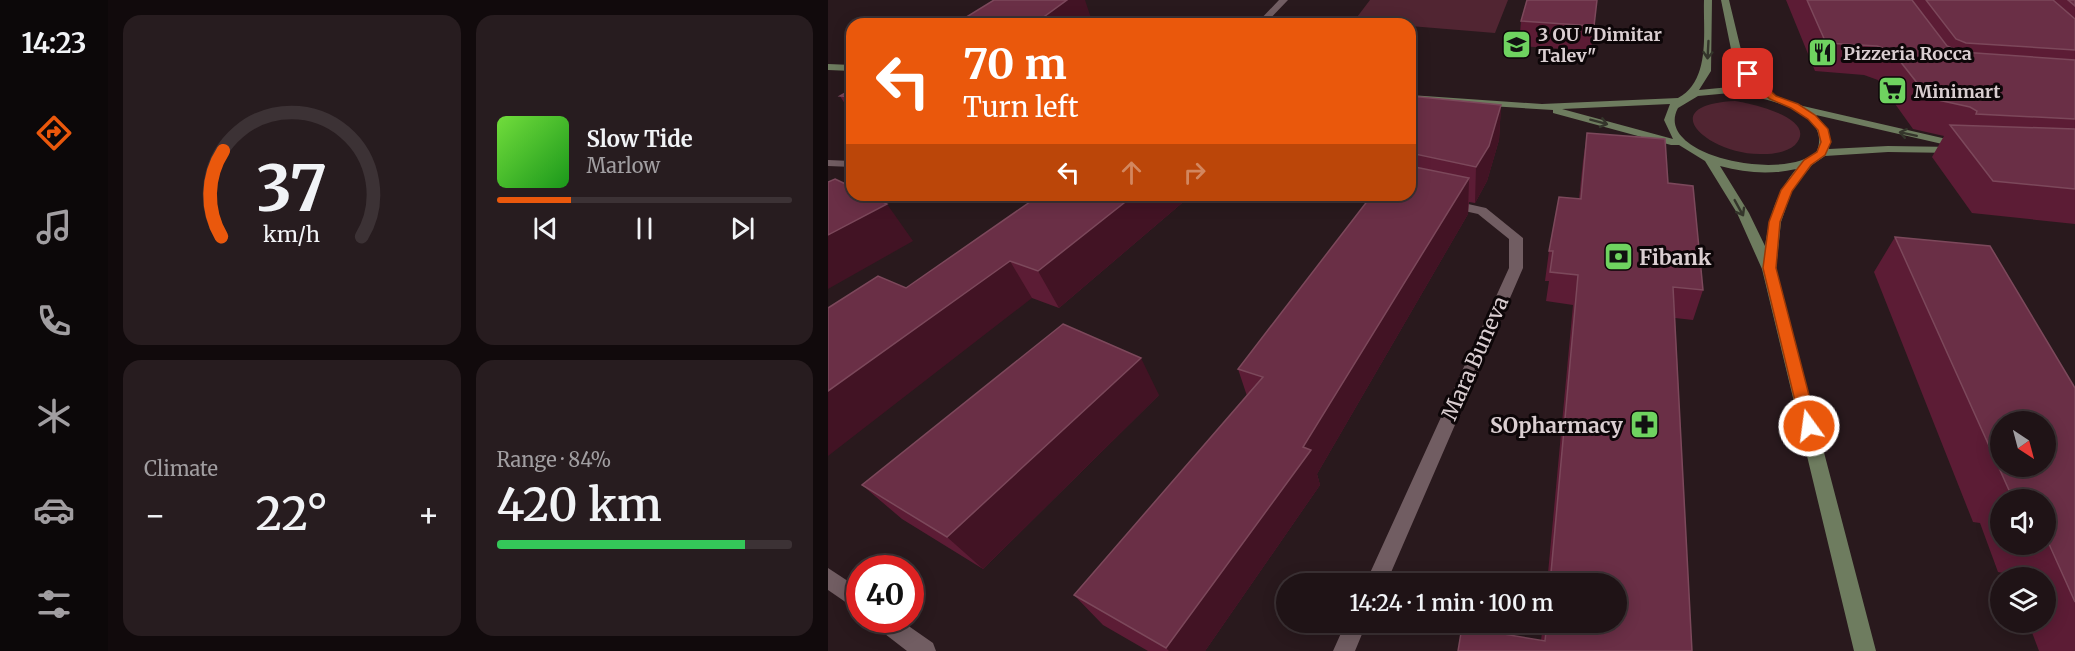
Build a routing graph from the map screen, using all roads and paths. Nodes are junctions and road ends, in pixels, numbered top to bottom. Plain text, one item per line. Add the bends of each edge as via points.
1 (1284, 0) edge
2 (1708, 0) edge
3 (1725, 0) edge
4 (1266, 18) edge
5 (828, 67) edge
6 (846, 68) edge
7 (1691, 95) junction
8 (1416, 98) edge
9 (1773, 98) junction
10 (1678, 101) junction
11 (1794, 106) junction
12 (1542, 107) junction
13 (1689, 147) junction
14 (1821, 153) junction
15 (1709, 158) junction
16 (828, 162) edge
17 (1808, 162) junction
18 (846, 164) edge
19 (1416, 196) edge
20 (1769, 268) junction
21 (1380, 573) edge
22 (828, 578) edge
23 (846, 592) edge
24 (901, 633) edge
25 (1352, 633) edge
26 (925, 651) edge
27 (1344, 651) edge
28 (1865, 651) edge

1 - 4 street
2 -> 7 street via 1706,71
3 - 9 street via 1737,54 1748,74
5 - 6 street
7 - 9 street via 1730,90
7 - 10 street
8 - 12 street
9 - 11 street
10 - 12 street
10 - 13 street via 1668,122 1675,135
11 - 14 street via 1823,129 1826,142
14 -> 11 street via 1964,148
12 -> 13 street
13 - 15 street
14 - 17 street
15 - 17 street via 1762,169
15 -> 20 street via 1743,213
16 - 18 street
17 - 20 street via 1786,190 1775,222
19 - 21 street, Mara Buneva via 1482,211 1516,238 1516,268
20 - 28 street
22 - 23 street
24 - 26 street
25 - 27 street

